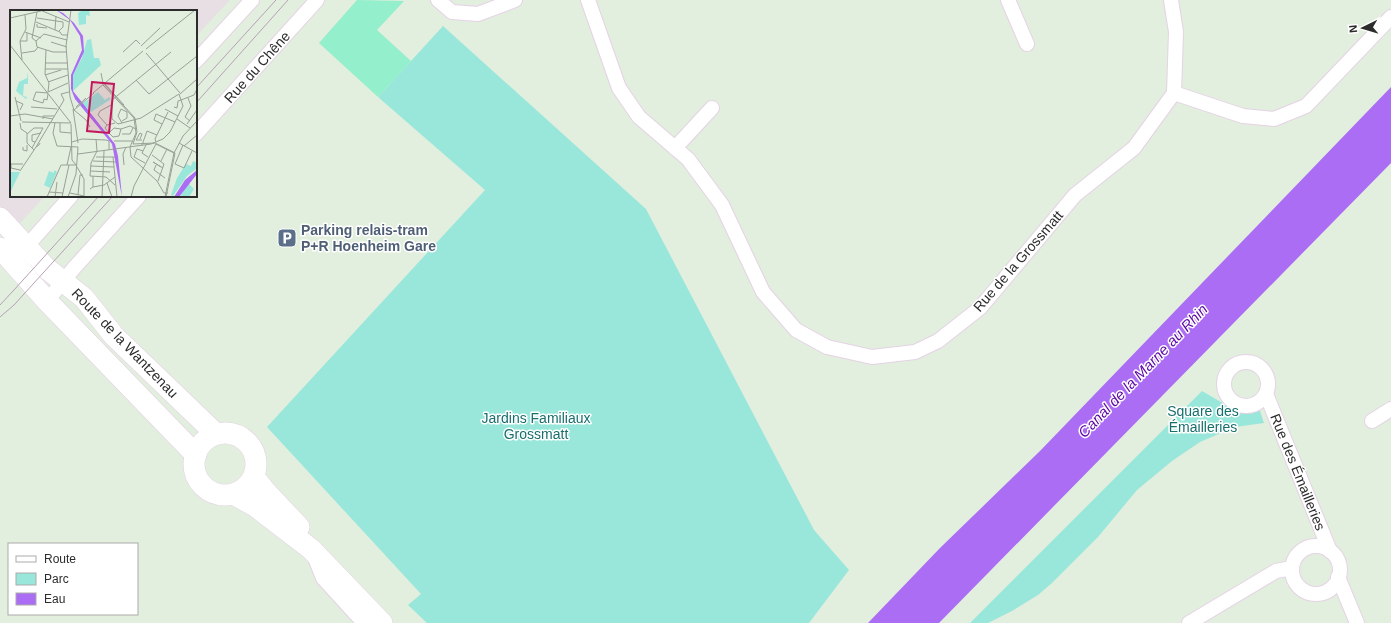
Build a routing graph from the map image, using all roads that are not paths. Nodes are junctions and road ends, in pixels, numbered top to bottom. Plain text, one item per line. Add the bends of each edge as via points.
1 (252, 0) edge
2 (317, 0) edge
3 (438, 0) edge
4 (515, 0) edge
5 (588, 0) edge
6 (1008, 0) edge
7 (1171, 0) edge
8 (1391, 17) edge
9 (1027, 44) dead end
10 (197, 59) edge
11 (1174, 93) junction
12 (712, 108) dead end
13 (197, 133) edge
14 (675, 148) junction
15 (70, 197) edge
16 (138, 197) edge
17 (0, 218) edge
18 (12, 251) edge
19 (63, 282) junction
20 (47, 301) junction
21 (1266, 394) dead end
22 (1391, 408) edge
23 (1372, 421) dead end
24 (216, 434) junction
25 (196, 455) junction
26 (254, 477) junction
27 (233, 494) junction
28 (310, 549) junction
29 (1330, 551) junction
30 (1292, 568) junction
31 (1338, 577) junction
32 (364, 623) edge
33 (382, 623) edge
34 (1189, 623) edge
35 (1358, 623) edge

1 - 10 street
2 - 13 street, Rue du Chêne
3 - 4 street via 452,12 478,14
5 - 14 street, Rue de la Grossmatt via 619,88 639,117
6 - 9 street
7 - 11 street via 1176,32
8 - 11 street via 1306,106 1274,119 1243,116
11 - 14 street, Rue de la Grossmatt via 1134,148 1074,195 980,308 938,342 915,352 872,357 827,347 796,330 763,292 722,205 688,160
12 - 14 street
15 - 18 street
16 - 19 street
17 - 18 main road, Route de la Wantzenau
18 - 19 main road, Route de la Wantzenau via 46,268
18 - 20 main road, Route de la Wantzenau
19 - 20 street
19 - 24 main road, Route de la Wantzenau via 84,298 114,336
20 - 25 main road, Route de la Wantzenau
21 - 29 street, Rue des Émailleries
22 - 23 street
24 - 25 main road via 200,446
24 - 26 main road via 236,435 246,440 256,457
25 - 27 main road via 196,474 207,489 224,495
26 - 27 main road via 245,487
26 - 28 main road via 302,530
27 - 28 main road via 255,506
28 - 32 street via 323,578
28 - 33 main road
29 - 30 street, Rue des Émailleries via 1319,547 1308,548 1297,556
29 - 31 street, Rue des Émailleries via 1338,563
30 - 31 street via 1292,576 1296,583 1308,593 1323,593 1330,590
30 - 34 street via 1276,571
31 - 35 street, Rue des Émailleries

